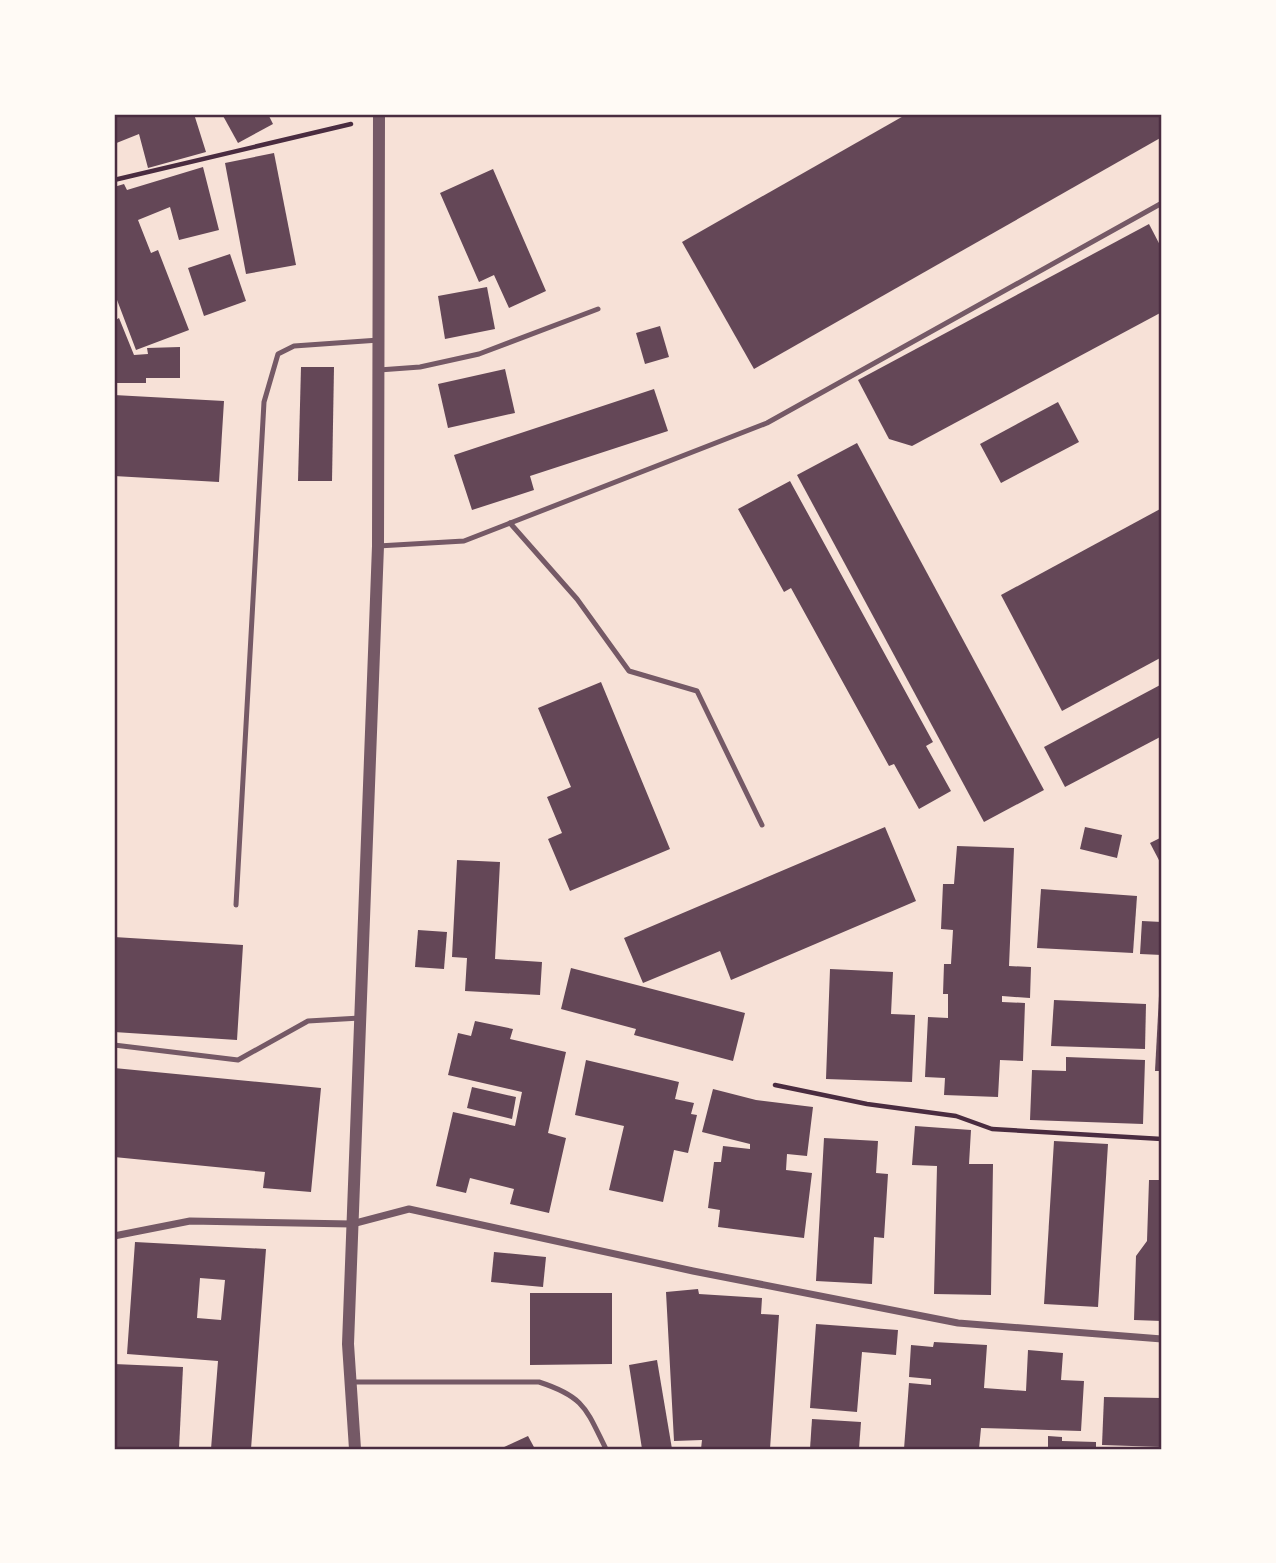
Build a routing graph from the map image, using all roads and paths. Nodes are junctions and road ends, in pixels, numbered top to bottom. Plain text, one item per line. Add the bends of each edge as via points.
1 (379, 116) edge
2 (114, 180) edge
3 (1162, 202) edge
4 (598, 309) dead end
5 (379, 340) junction
6 (379, 370) junction
7 (510, 523) junction
8 (379, 546) junction
9 (762, 825) dead end
10 (236, 905) dead end
11 (360, 1018) junction
12 (114, 1045) edge
13 (775, 1085) dead end
14 (1162, 1139) edge
15 (352, 1224) junction
16 (114, 1237) edge
17 (1162, 1339) edge
18 (351, 1382) junction
19 (355, 1449) edge
20 (606, 1449) edge

1 - 2 path
1 - 5 street
3 - 7 lane via 767,423
4 - 6 lane via 479,354 420,367
5 - 6 street
5 - 10 lane via 294,346 278,354 264,402
6 - 8 street
7 - 8 lane via 464,541
7 - 9 lane via 578,599 629,671 697,691
8 - 11 street
11 - 12 lane via 308,1021 238,1060
11 - 15 street
13 - 14 path via 956,1116 992,1129
15 - 16 street via 190,1221
15 - 17 street via 409,1209 958,1323
15 - 18 street
18 - 19 street
18 - 20 lane via 539,1382 583,1403

